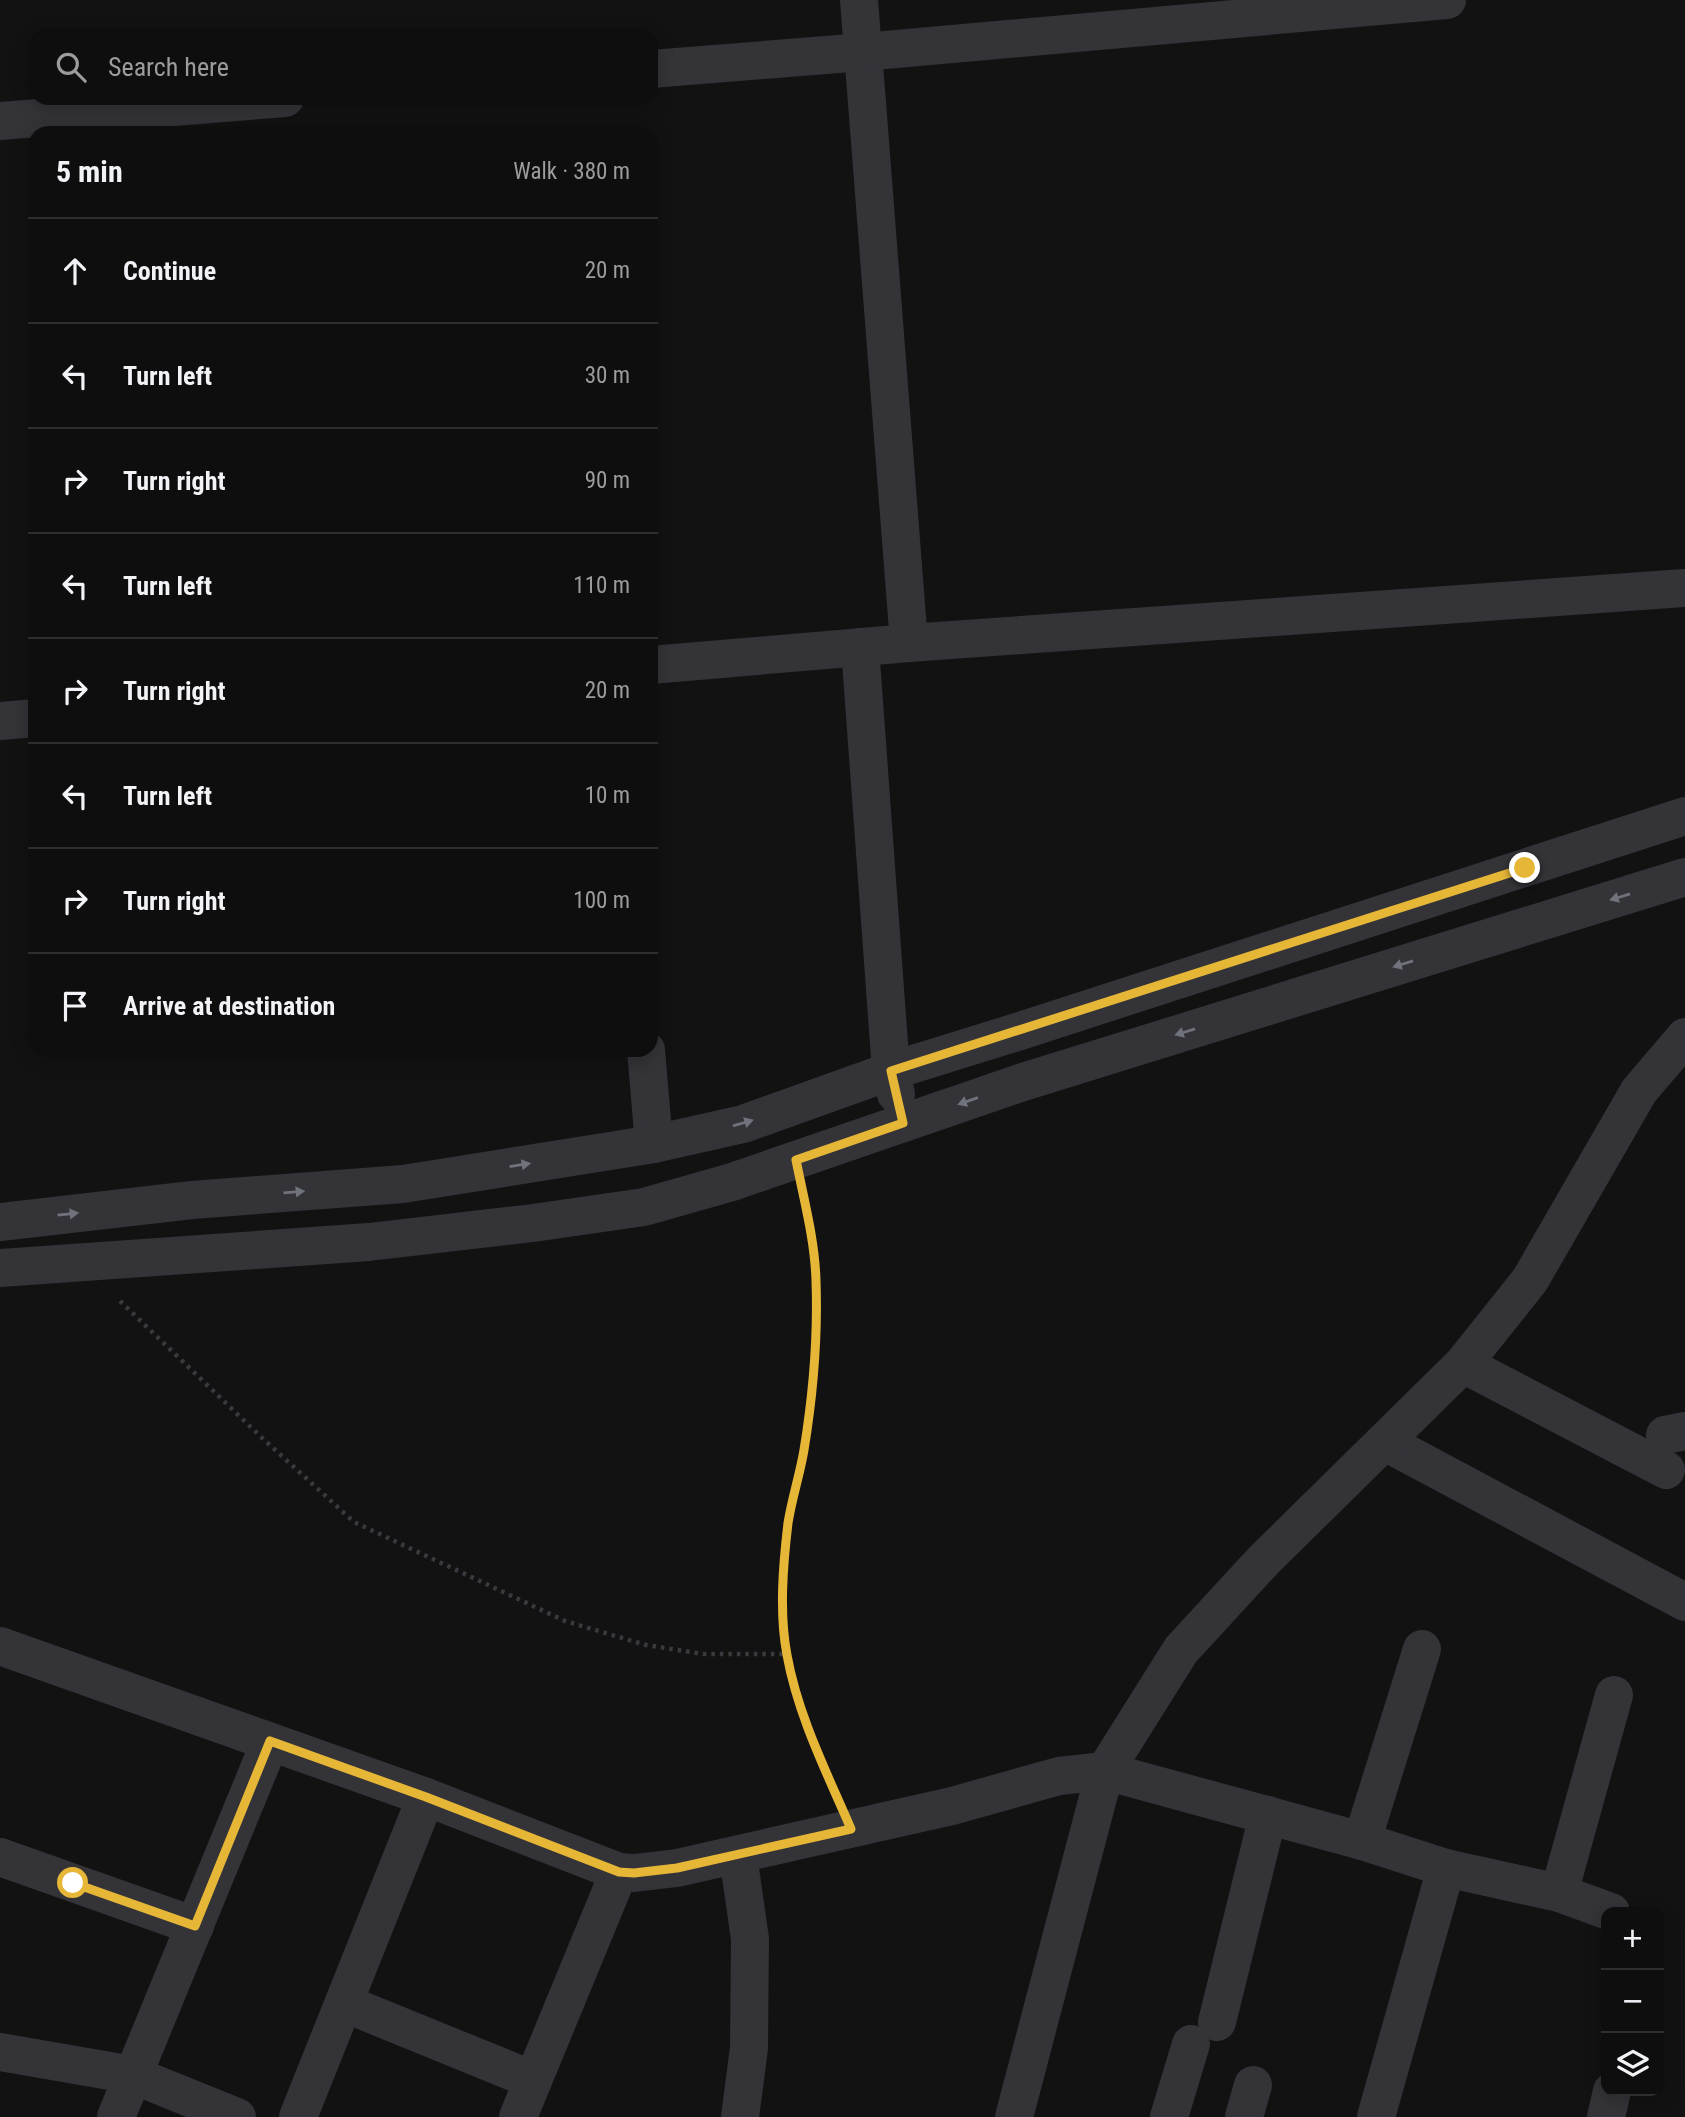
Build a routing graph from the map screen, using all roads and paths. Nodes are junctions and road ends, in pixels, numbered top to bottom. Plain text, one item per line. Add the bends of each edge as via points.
1 (859, 0) edge
2 (1447, 0) edge
3 (863, 52) junction
4 (658, 68) edge
5 (198, 105) edge
6 (0, 121) edge
7 (1685, 588) edge
8 (909, 643) junction
9 (860, 648) junction
10 (658, 664) edge
11 (28, 719) edge
12 (0, 722) edge
13 (1685, 816) edge
14 (1685, 877) edge
15 (1685, 1037) edge
16 (647, 1057) edge
17 (891, 1071) junction
18 (903, 1123) junction
19 (653, 1144) junction
20 (796, 1160) junction
21 (365, 1186) junction
22 (0, 1222) edge
23 (369, 1242) junction
24 (80, 1262) junction
25 (0, 1268) edge
26 (1463, 1364) junction
27 (1385, 1442) junction
28 (1672, 1445) edge
29 (1685, 1602) edge
30 (0, 1646) edge
31 (1422, 1649) dead end
32 (786, 1654) junction
33 (1614, 1695) dead end
34 (270, 1741) junction
35 (1105, 1771) junction
36 (426, 1797) junction
37 (1268, 1815) junction
38 (851, 1829) junction
39 (1362, 1840) junction
40 (738, 1854) junction
41 (0, 1857) edge
42 (1446, 1868) junction
43 (619, 1872) junction
44 (1559, 1893) junction
45 (1601, 1908) edge
46 (195, 1926) junction
47 (344, 2003) junction
48 (0, 2052) edge
49 (134, 2075) junction
50 (533, 2080) junction
51 (1611, 2096) edge
52 (116, 2117) edge
53 (237, 2117) edge
54 (298, 2117) edge
55 (518, 2117) edge
56 (740, 2117) edge
57 (1014, 2117) edge
58 (1169, 2117) edge
59 (1377, 2117) edge
60 (1606, 2117) edge

1 - 3 street
2 - 3 street
3 - 4 street
3 - 8 street
5 - 6 street
7 - 8 street
8 - 9 street
9 - 10 street
9 - 17 street
11 - 12 street
13 - 17 street
14 -> 18 street
15 - 26 street via 1639,1091 1530,1280
16 - 19 street
17 - 18 street
19 -> 17 street via 743,1124
18 - 20 street
21 -> 19 street via 404,1184
20 - 23 street via 644,1207
20 - 32 path via 816,1279 814,1367 804,1451 788,1521 783,1586
22 -> 21 street
21 - 23 street
23 - 24 street
24 - 25 street
24 - 32 path via 354,1522 565,1621 646,1645 703,1654
26 - 27 street
26 - 28 street
27 - 29 street
27 - 35 street via 1264,1560 1181,1650
30 - 34 street
31 - 39 street
32 - 38 path via 802,1714
33 - 44 street
34 - 36 street
34 - 46 street
35 - 37 street
35 - 38 street via 1059,1776
35 - 57 street
36 - 43 street
36 - 47 street
37 - 39 street
37 - 58 street via 1204,2033
38 - 40 street
39 - 42 street
40 - 43 street via 677,1868
40 - 56 street via 750,1939 749,2048
41 - 46 street
42 - 44 street
42 - 59 street
43 - 50 street
44 - 45 street
46 - 49 street
47 - 50 street
47 - 54 street
48 - 49 street
49 - 52 street
49 - 53 street
50 - 55 street
51 - 60 street

